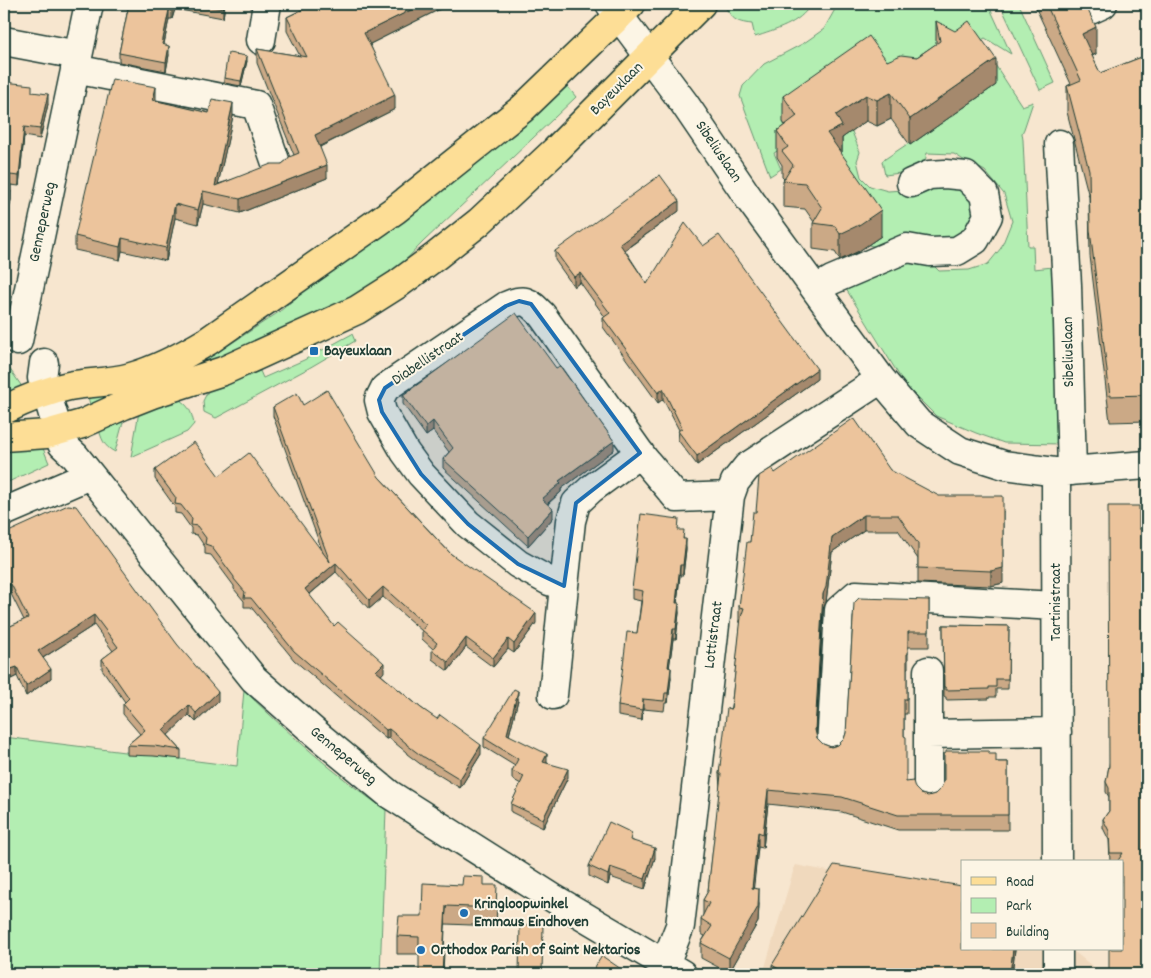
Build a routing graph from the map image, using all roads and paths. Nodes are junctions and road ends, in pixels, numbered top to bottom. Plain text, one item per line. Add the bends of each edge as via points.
1 (89, 4) edge
2 (267, 4) edge
3 (701, 4) edge
4 (619, 8) edge
5 (261, 40) dead end
6 (4, 41) edge
7 (650, 56) junction
8 (77, 62) junction
9 (1059, 144) dead end
10 (276, 163) edge
11 (911, 183) dead end
12 (824, 285) junction
13 (11, 340) edge
14 (881, 379) junction
15 (53, 390) junction
16 (4, 410) edge
17 (63, 429) junction
18 (4, 438) edge
19 (640, 453) junction
20 (1147, 465) edge
21 (83, 466) junction
22 (1064, 471) junction
23 (730, 503) junction
24 (4, 512) edge
25 (564, 586) junction
26 (1056, 606) junction
27 (928, 672) dead end
28 (553, 695) dead end
29 (1057, 732) junction
30 (928, 734) junction
31 (831, 746) edge
32 (928, 795) edge
33 (1057, 860) edge
34 (1058, 950) edge
35 (674, 969) edge
36 (1058, 974) edge

1 - 8 street, Genneperweg
2 - 5 street
3 - 7 main road, Bayeuxlaan
4 - 7 street, Sibeliuslaan
4 - 15 main road via 515,115 395,210 208,342 138,375
6 - 8 street
7 - 12 street, Sibeliuslaan via 750,200
7 - 17 main road, Bayeuxlaan via 479,222 398,284 357,310 223,371 152,394
8 - 10 street via 256,105
8 - 13 street, Genneperweg
9 - 22 street, Sibeliuslaan via 1067,285
11 - 12 street via 930,175 966,176 984,194 988,216 975,240 957,250 930,252 907,248
12 - 14 street, Sibeliuslaan
13 - 15 street, Genneperweg via 31,347 40,356 55,374
14 - 22 street, Sibeliuslaan via 919,424 960,451 1004,465
14 - 23 street, Lottistraat via 747,467 735,482
15 - 16 main road
15 - 17 street, Genneperweg
17 - 18 main road, Bayeuxlaan via 47,434
17 - 21 street, Genneperweg via 62,444
19 - 23 street, Diabellistraat via 677,498
19 - 25 street via 576,503
19 - 25 street, Diabellistraat via 531,304 519,301 506,306 385,388 379,400 382,412 421,474 468,524 518,564
20 - 22 street, Sibeliuslaan
21 - 24 street
21 - 35 street, Genneperweg via 254,678 320,737 389,794 553,898
22 - 26 street, Tartinistraat
23 - 35 street, Lottistraat
25 - 28 street
26 - 29 street, Tartinistraat
26 - 31 street via 856,595 839,610
27 - 30 street
29 - 30 street
29 - 33 street, Tartinistraat
30 - 32 street
34 - 36 street

